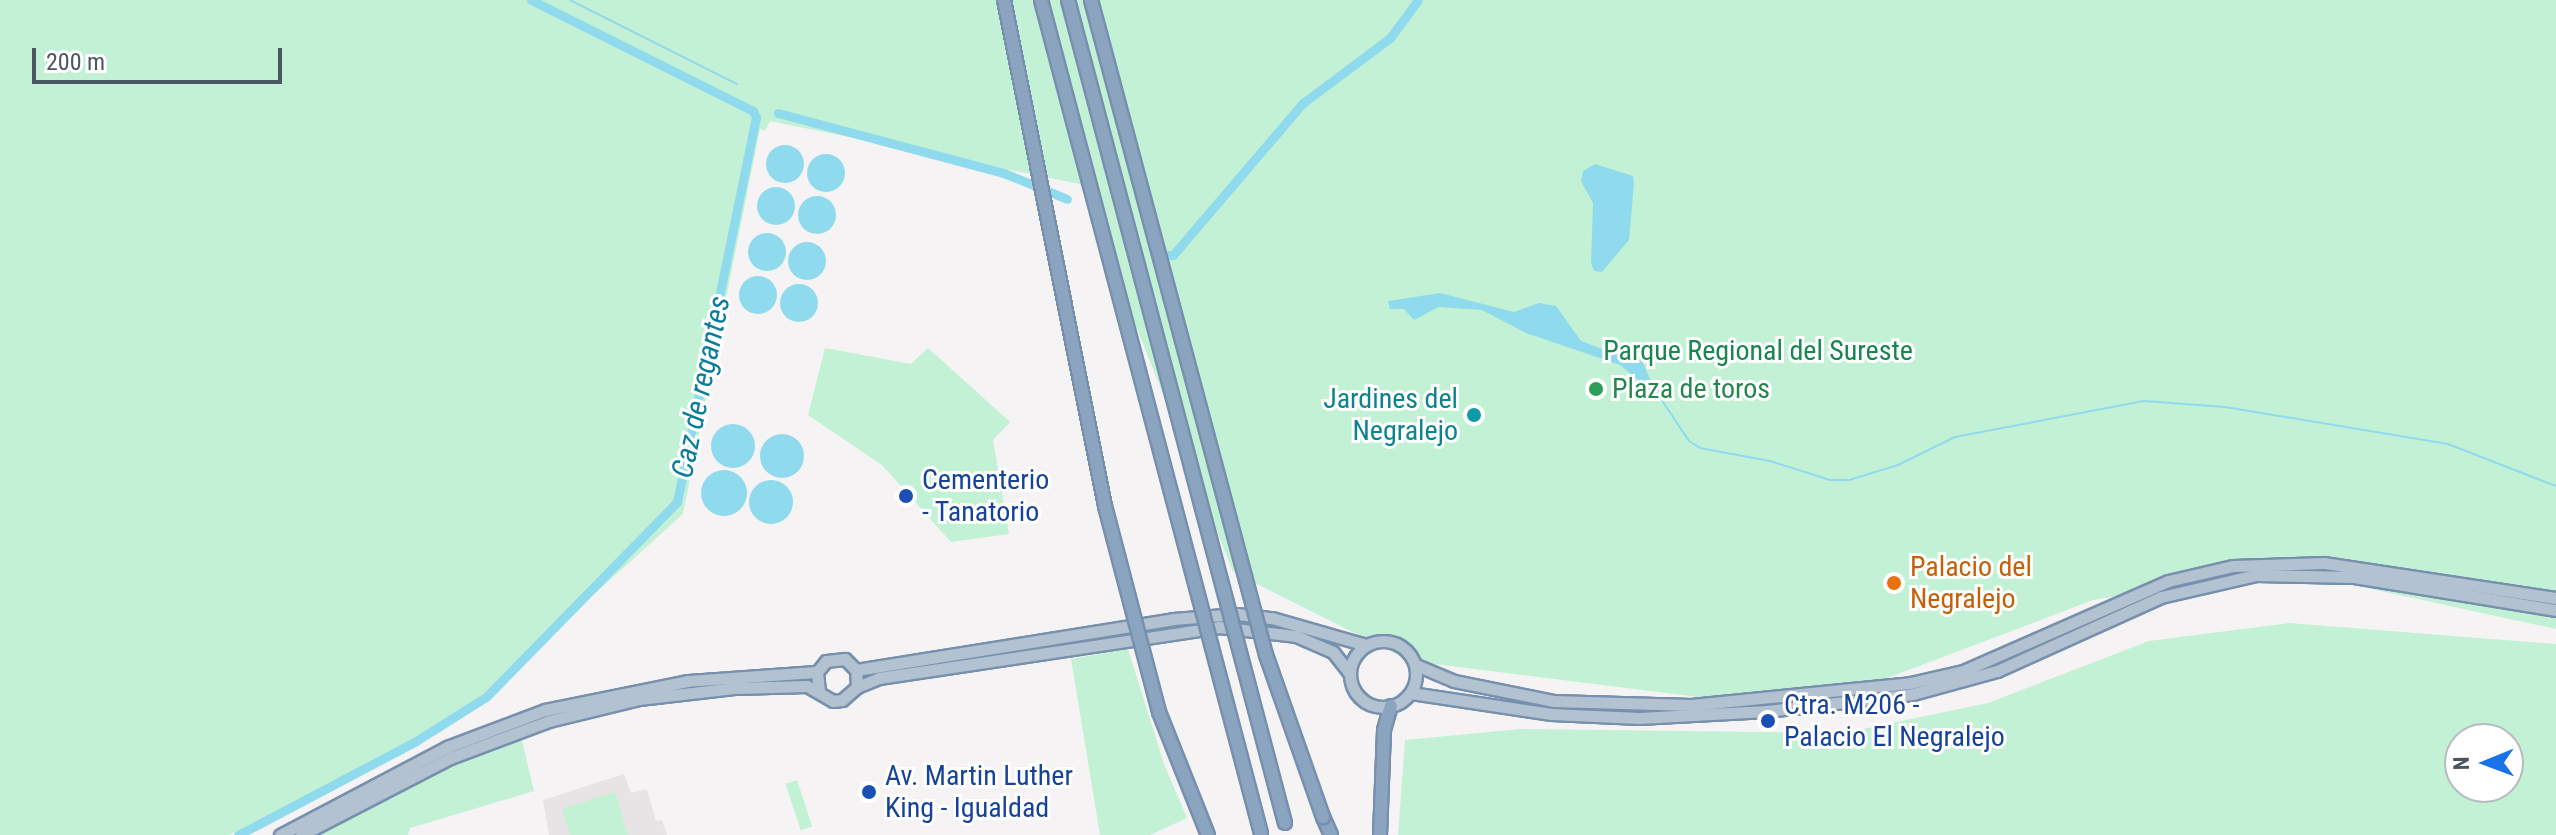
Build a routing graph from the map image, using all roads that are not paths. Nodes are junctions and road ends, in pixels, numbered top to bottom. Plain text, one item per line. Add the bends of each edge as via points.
1 (1004, 0) edge
2 (1041, 0) edge
3 (1068, 0) edge
4 (1091, 0) edge
5 (2556, 598) edge
6 (2556, 610) edge
7 (1366, 645) junction
8 (1416, 665) junction
9 (856, 670) junction
10 (817, 672) junction
11 (1350, 674) junction
12 (857, 687) junction
13 (819, 692) junction
14 (1411, 693) junction
15 (1391, 706) junction
16 (1287, 829) edge
17 (1262, 834) edge
18 (280, 835) edge
19 (301, 835) edge
20 (1208, 835) edge
21 (1331, 835) edge
22 (1380, 835) edge

1 - 20 highway, bridge via 1105,506 1159,712
2 - 17 highway, bridge
3 - 16 highway, bridge
4 - 21 highway, bridge via 1266,655
5 - 8 main road via 2324,563 2233,566 2168,581 1963,671 1910,683 1691,705 1553,701 1454,681
6 - 14 main road via 2354,577 2256,575 2161,597 1997,671 1913,694 1767,711 1639,718 1551,714
7 - 8 main road via 1398,643
7 - 9 main road via 1272,618 1237,614 1173,619
7 - 11 main road via 1356,654
8 - 14 main road
9 - 10 main road via 835,658
9 - 12 main road
10 - 13 main road
10 - 18 main road via 687,681 545,710 447,747
11 - 12 main road via 1333,652 1296,636 1219,627 879,678
11 - 15 main road via 1361,699
12 - 13 main road via 842,700
13 - 19 main road via 807,686 688,692 549,721 450,758
14 - 15 main road
15 - 22 highway via 1384,730

